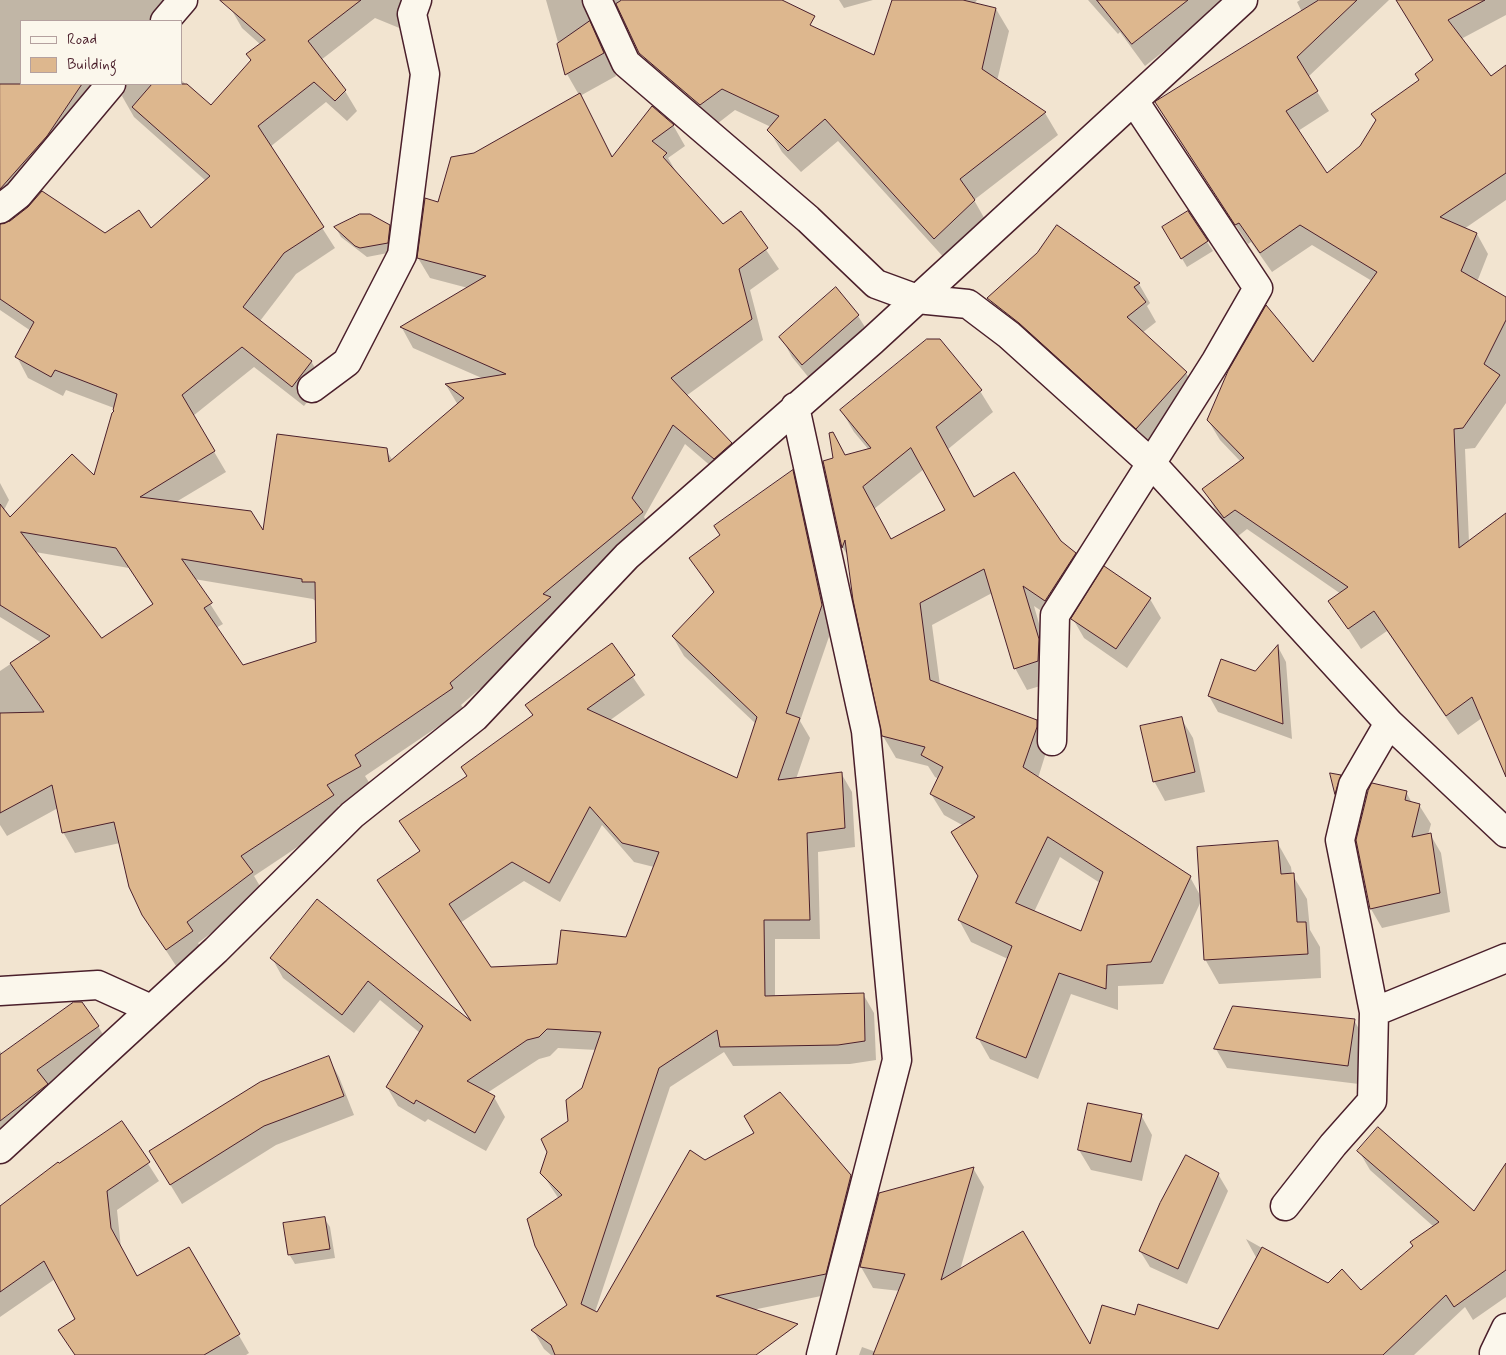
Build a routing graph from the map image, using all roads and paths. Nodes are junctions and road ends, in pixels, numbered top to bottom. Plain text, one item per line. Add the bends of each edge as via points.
1 (183, 0) edge
2 (417, 0) edge
3 (597, 0) edge
4 (1243, 0) edge
5 (166, 20) edge
6 (110, 85) edge
7 (1134, 102) junction
8 (0, 209) edge
9 (917, 299) junction
10 (312, 388) dead end
11 (795, 407) junction
12 (1152, 464) junction
13 (1389, 723) junction
14 (1052, 741) dead end
15 (1506, 833) edge
16 (1506, 958) edge
17 (0, 991) edge
18 (151, 1009) junction
19 (1374, 1012) junction
20 (0, 1149) edge
21 (1285, 1206) dead end
22 (1506, 1328) edge
23 (1494, 1353) dead end
24 (821, 1355) edge

1 - 5 street
2 - 10 street via 412,14 425,74 402,256 347,362
3 - 9 street via 626,63 808,219 876,284
4 - 7 street
6 - 8 street via 18,195
7 - 9 street
7 - 12 street via 1258,288
9 - 11 street
9 - 12 street via 968,304 1009,335
11 - 18 street via 627,556 475,717 352,815 216,950
11 - 24 street via 866,731 897,1060
12 - 13 street
12 - 14 street via 1055,615
13 - 15 street
13 - 19 street via 1354,785 1340,840
16 - 19 street
17 - 18 street via 98,985
18 - 20 street
19 - 21 street via 1372,1101
22 - 23 street

